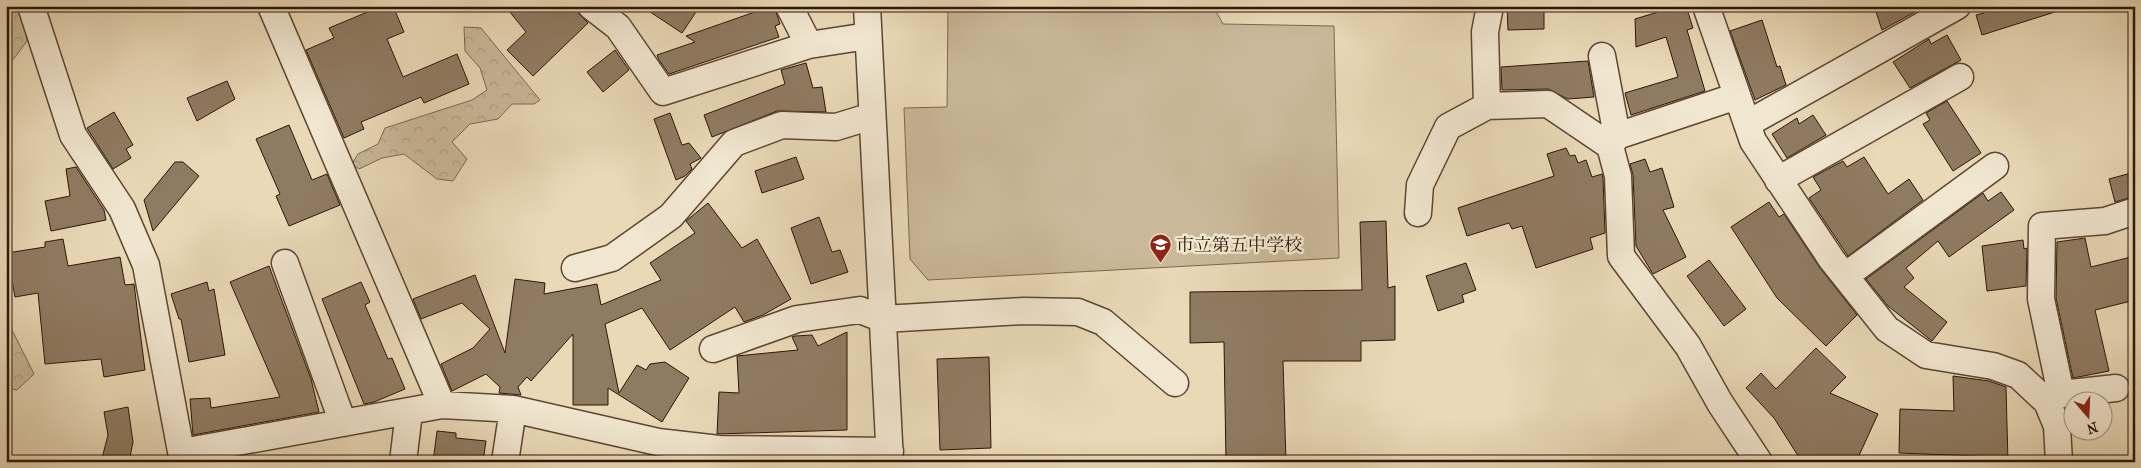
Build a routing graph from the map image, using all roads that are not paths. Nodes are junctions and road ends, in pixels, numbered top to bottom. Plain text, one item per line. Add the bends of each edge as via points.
1 (31, 6) edge
2 (270, 6) edge
3 (591, 6) edge
4 (789, 6) edge
5 (867, 6) edge
6 (1490, 6) edge
7 (1706, 6) edge
8 (1957, 6) edge
9 (868, 36) junction
10 (810, 45) junction
11 (1602, 56) dead end
12 (1960, 77) dead end
13 (1736, 96) junction
14 (1487, 106) junction
15 (872, 116) junction
16 (1747, 124) junction
17 (1614, 141) junction
18 (1995, 166) dead end
19 (1778, 180) junction
20 (2135, 211) edge
21 (1418, 213) dead end
22 (285, 262) dead end
23 (575, 268) dead end
24 (1845, 276) junction
25 (883, 319) junction
26 (713, 349) dead end
27 (1174, 383) dead end
28 (2116, 388) dead end
29 (2054, 398) junction
30 (442, 405) junction
31 (513, 409) junction
32 (409, 412) junction
33 (343, 423) junction
34 (890, 456) edge
35 (183, 457) edge
36 (403, 462) edge
37 (505, 462) edge
38 (1759, 462) edge
39 (2059, 462) edge

1 - 35 street via 73,135 122,209 146,265
2 - 30 street
3 - 10 street via 618,27 663,92
4 - 10 street
5 - 9 street
6 - 14 street via 1485,32
7 - 13 street
8 - 16 street
9 - 10 street
9 - 15 street
11 - 17 street
12 - 19 street
13 - 16 street
13 - 17 street
14 - 17 street via 1548,104
14 - 21 street via 1448,127 1420,185
15 - 23 street via 836,127 782,126 734,143 671,216 612,258
15 - 25 street
16 - 19 street via 1753,141
17 - 38 street via 1621,256 1688,346
18 - 24 street
19 - 24 street
20 - 29 street via 2105,221 2042,226 2040,299
22 - 33 street
24 - 29 street via 1887,329 1926,355 1992,366 2018,376
25 - 26 street via 860,310 797,319
25 - 27 street via 1078,312 1103,322
25 - 34 street
28 - 29 street
29 - 39 street
30 - 31 street
30 - 32 street
31 - 34 street via 658,442 718,449
31 - 37 street
32 - 33 street
32 - 36 street
33 - 35 street

